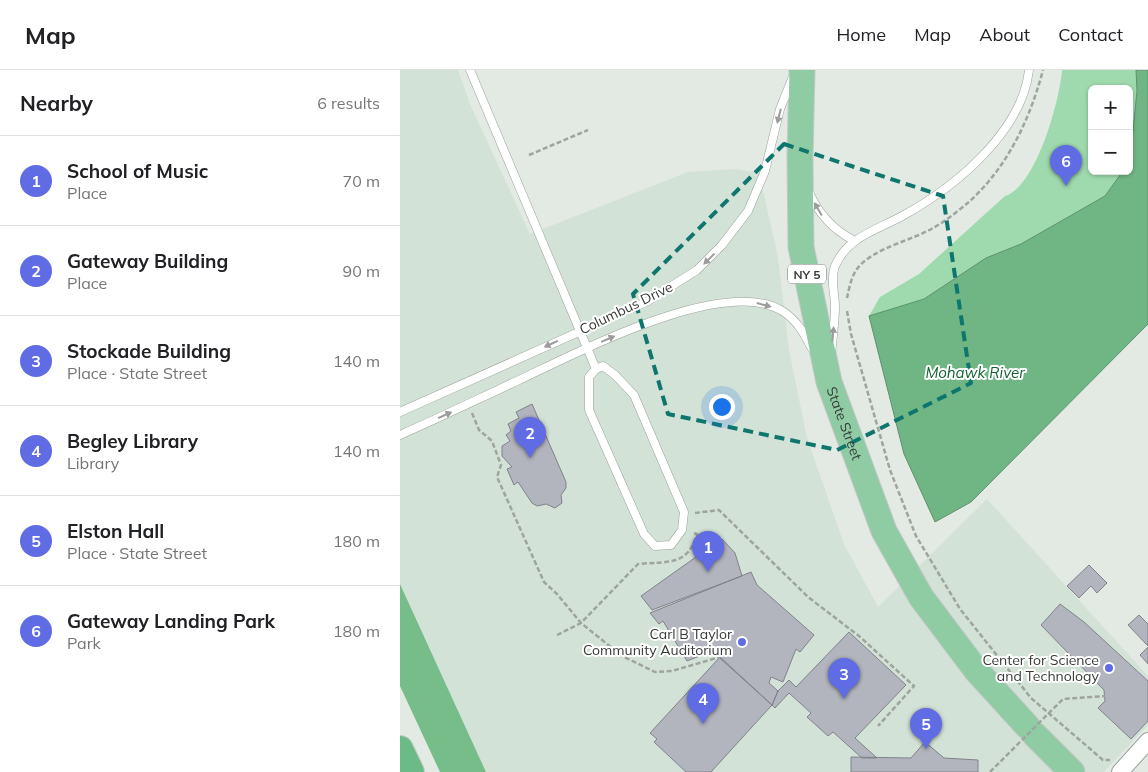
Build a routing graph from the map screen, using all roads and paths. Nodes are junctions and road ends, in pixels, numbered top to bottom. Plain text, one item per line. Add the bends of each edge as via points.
1 (470, 70) edge
2 (796, 70) edge
3 (802, 70) edge
4 (1029, 70) edge
5 (1043, 70) edge
6 (588, 130) dead end
7 (529, 155) dead end
8 (800, 157) junction
9 (853, 240) junction
10 (846, 301) dead end
11 (847, 309) dead end
12 (581, 331) junction
13 (588, 348) junction
14 (596, 368) junction
15 (829, 382) junction
16 (470, 409) dead end
17 (400, 412) edge
18 (400, 435) edge
19 (683, 518) junction
20 (682, 530) junction
21 (581, 624) junction
22 (557, 635) dead end
23 (720, 657) dead end
24 (1105, 696) dead end
25 (878, 726) dead end
26 (1148, 741) edge
27 (400, 749) edge
28 (1113, 757) dead end
29 (411, 772) edge
30 (990, 772) edge
31 (1072, 772) edge
32 (1120, 772) edge

1 - 12 lane
2 -> 12 lane, Columbus Drive via 780,109 766,171 748,211 722,245 697,270 666,290
3 - 8 main road, State Street / NY 5
4 - 9 lane via 1028,82 1016,109 1000,136 979,160 935,198
5 - 10 path via 1035,101 1020,135 993,176 969,201 933,228 888,248 862,264
6 - 7 path
9 -> 8 lane via 842,235 819,213 809,192
8 - 15 main road, State Street / NY 5 via 802,248
15 -> 9 lane via 835,267
11 - 28 path via 887,461 916,536 960,609 1031,698 1103,760 1110,761
12 - 13 lane
12 -> 17 lane, Columbus Drive
13 - 14 lane
13 -> 15 lane, Columbus Drive via 668,315 705,306 758,303 783,311 802,328
18 -> 13 lane, Columbus Drive
14 - 19 lane via 603,366 615,374 634,395 684,512
14 - 20 lane via 589,377 589,410 644,534 655,546 671,545
15 - 31 main road, State Street / NY 5 via 884,531 921,597 976,670
16 - 21 path via 479,430 492,441 501,465 497,478 544,582
19 - 20 lane
19 - 25 path via 719,510 808,597 859,636 914,686
20 - 21 path via 697,534 694,546 686,554 667,563 638,564
21 - 22 path
21 - 23 path via 622,656 655,672 672,671
24 - 30 path, bridge via 1063,699
26 - 32 street
27 - 29 highway

